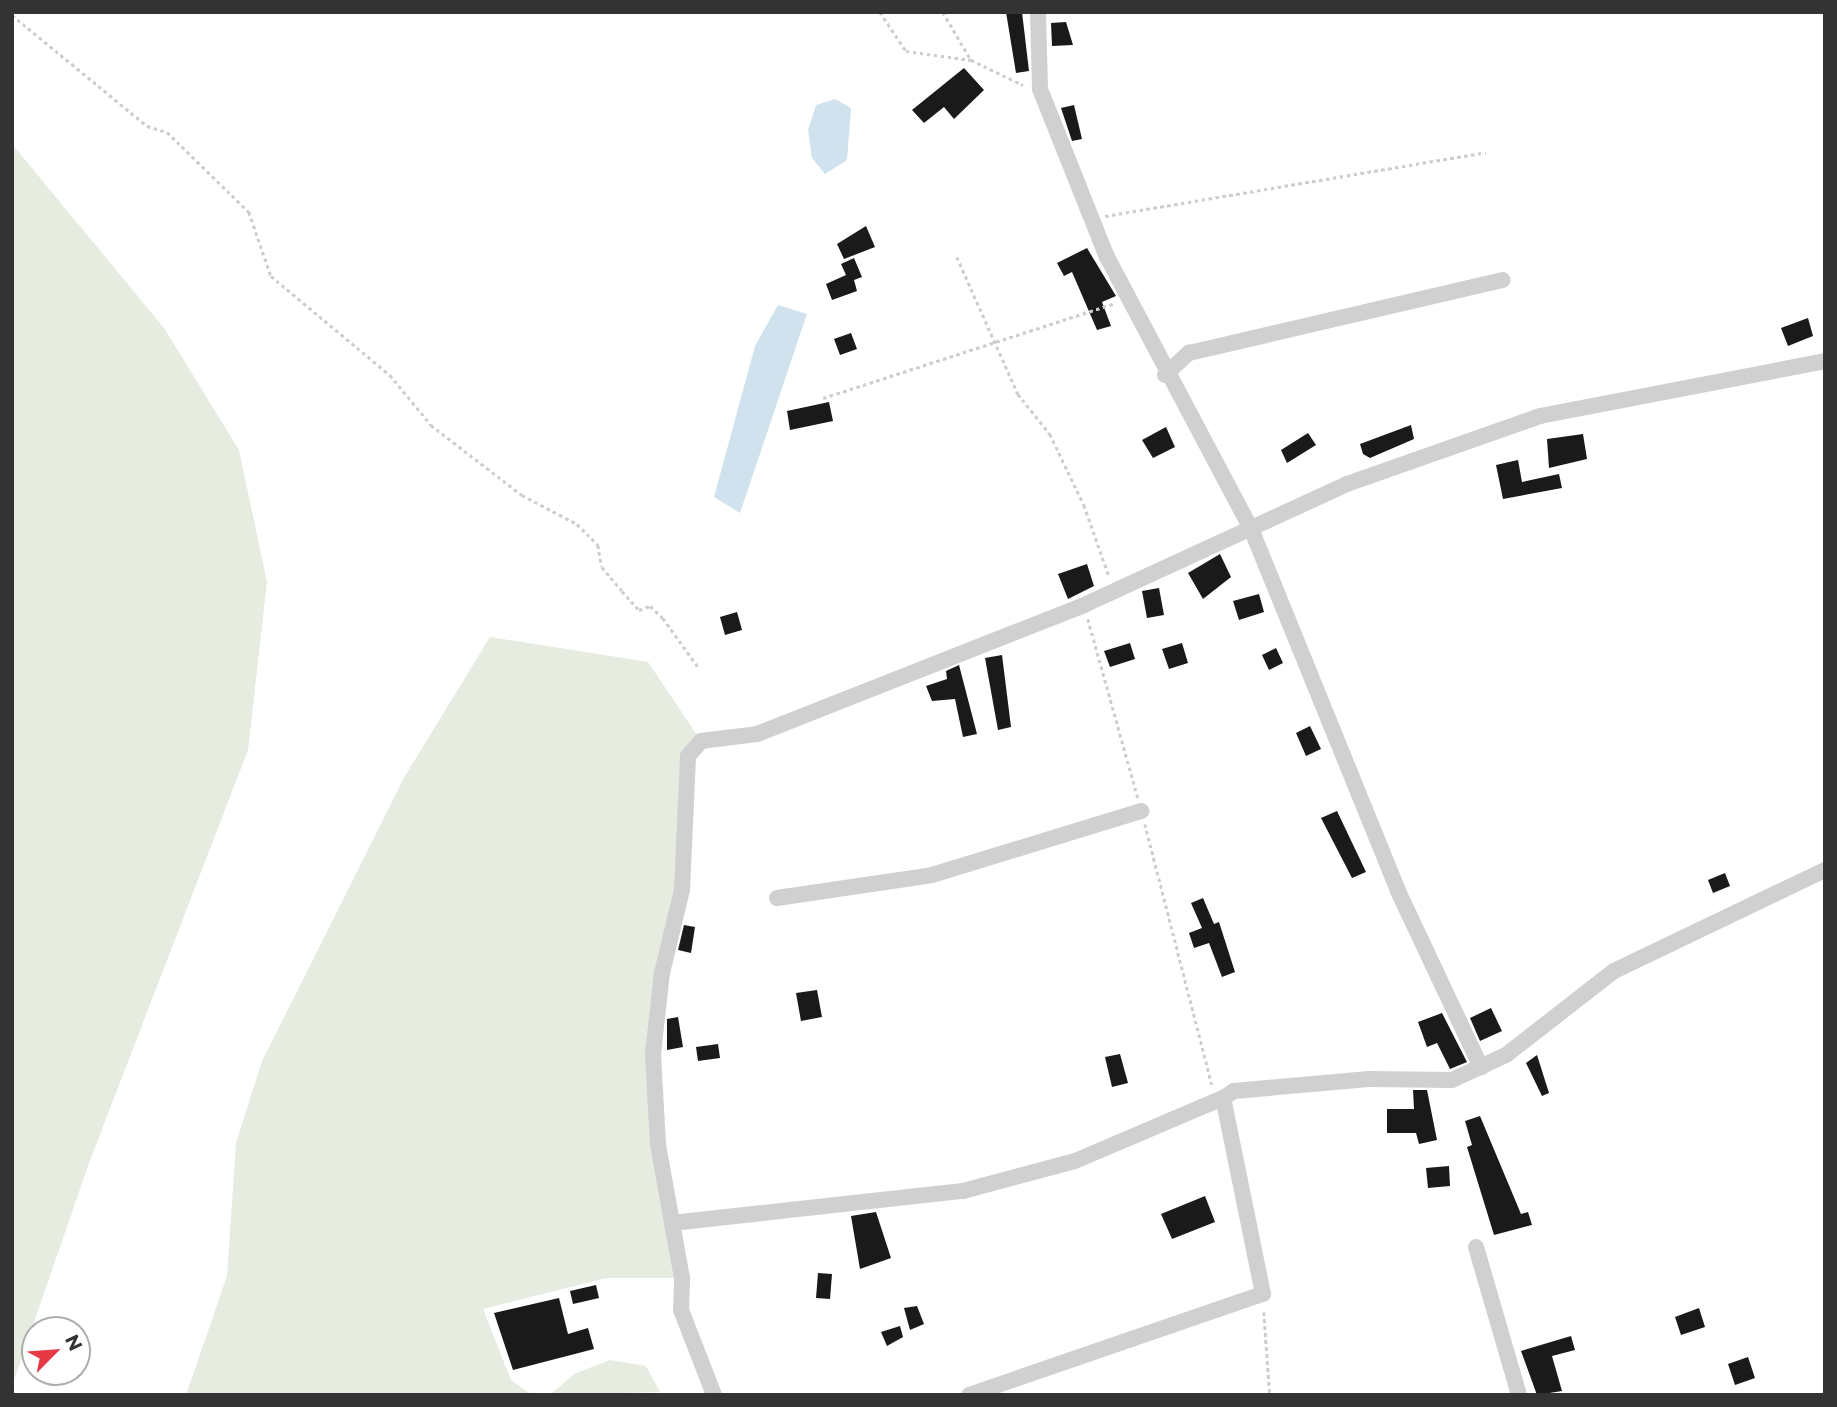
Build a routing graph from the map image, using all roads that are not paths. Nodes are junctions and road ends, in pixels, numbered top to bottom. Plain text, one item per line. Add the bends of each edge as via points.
1 (1038, 12) edge
2 (1503, 280) dead end
3 (1825, 362) edge
4 (1165, 375) junction
5 (1252, 531) junction
6 (1142, 811) road end
7 (1825, 870) edge
8 (777, 898) dead end
9 (1481, 1067) junction
10 (1223, 1098) junction
11 (672, 1223) junction
12 (1475, 1247) dead end
13 (714, 1395) edge
14 (969, 1395) edge
15 (1519, 1395) edge

1 - 4 street via 1040,89 1092,219
2 - 4 street via 1189,353
3 - 5 street via 1540,416 1347,484
4 - 5 street
5 - 9 street via 1398,891
5 - 11 street via 1084,606 757,734 701,741 688,757 682,890 662,973 653,1054 658,1144
6 - 8 street via 932,874
7 - 9 street via 1614,971 1545,1028
9 - 10 street via 1452,1080 1368,1079 1234,1091
10 - 11 street via 1075,1161 963,1191
10 - 14 street via 1263,1294
11 - 13 street via 686,1334
12 - 15 street

